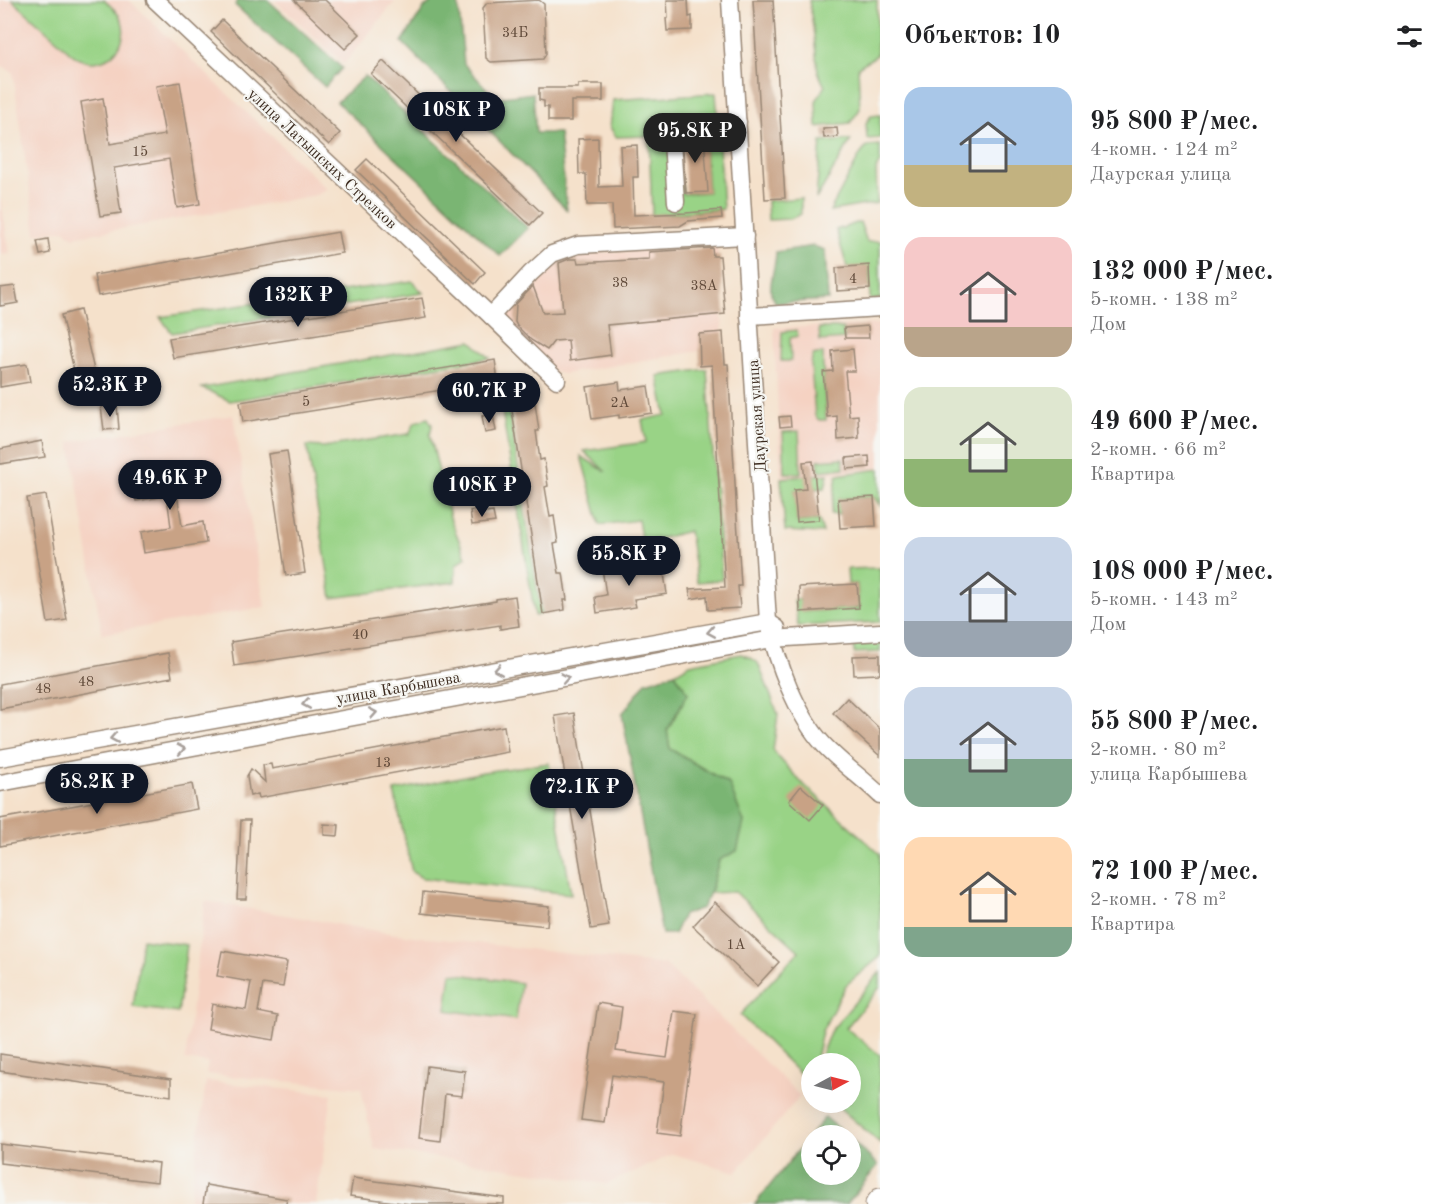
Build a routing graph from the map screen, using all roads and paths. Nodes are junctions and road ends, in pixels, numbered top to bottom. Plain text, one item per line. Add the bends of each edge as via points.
1 (155, 0) edge
2 (730, 0) edge
3 (738, 122) junction
4 (676, 202) dead end
5 (745, 236) junction
6 (880, 308) edge
7 (491, 316) junction
8 (749, 316) junction
9 (557, 380) dead end
10 (768, 622) junction
11 (880, 632) edge
12 (791, 638) junction
13 (772, 639) junction
14 (0, 758) edge
15 (0, 783) edge
16 (880, 795) edge
17 (880, 1199) edge
18 (876, 1204) edge

1 - 7 street, улица Латышских Стрелков
2 - 3 street, Даурская улица
3 - 4 street via 671,126
3 - 5 street, Даурская улица
5 - 7 street via 578,245 552,254
5 - 8 street, Даурская улица
6 - 8 street
7 - 9 street, улица Латышских Стрелков
8 - 10 street, Даурская улица
10 - 12 street
10 - 13 street, Даурская улица
10 -> 14 street, улица Карбышева
11 - 12 street, улица Карбышева
12 - 13 street, улица Карбышева
15 -> 13 street, улица Карбышева
13 - 16 street, Даурская улица via 805,719 823,744
17 - 18 main road

